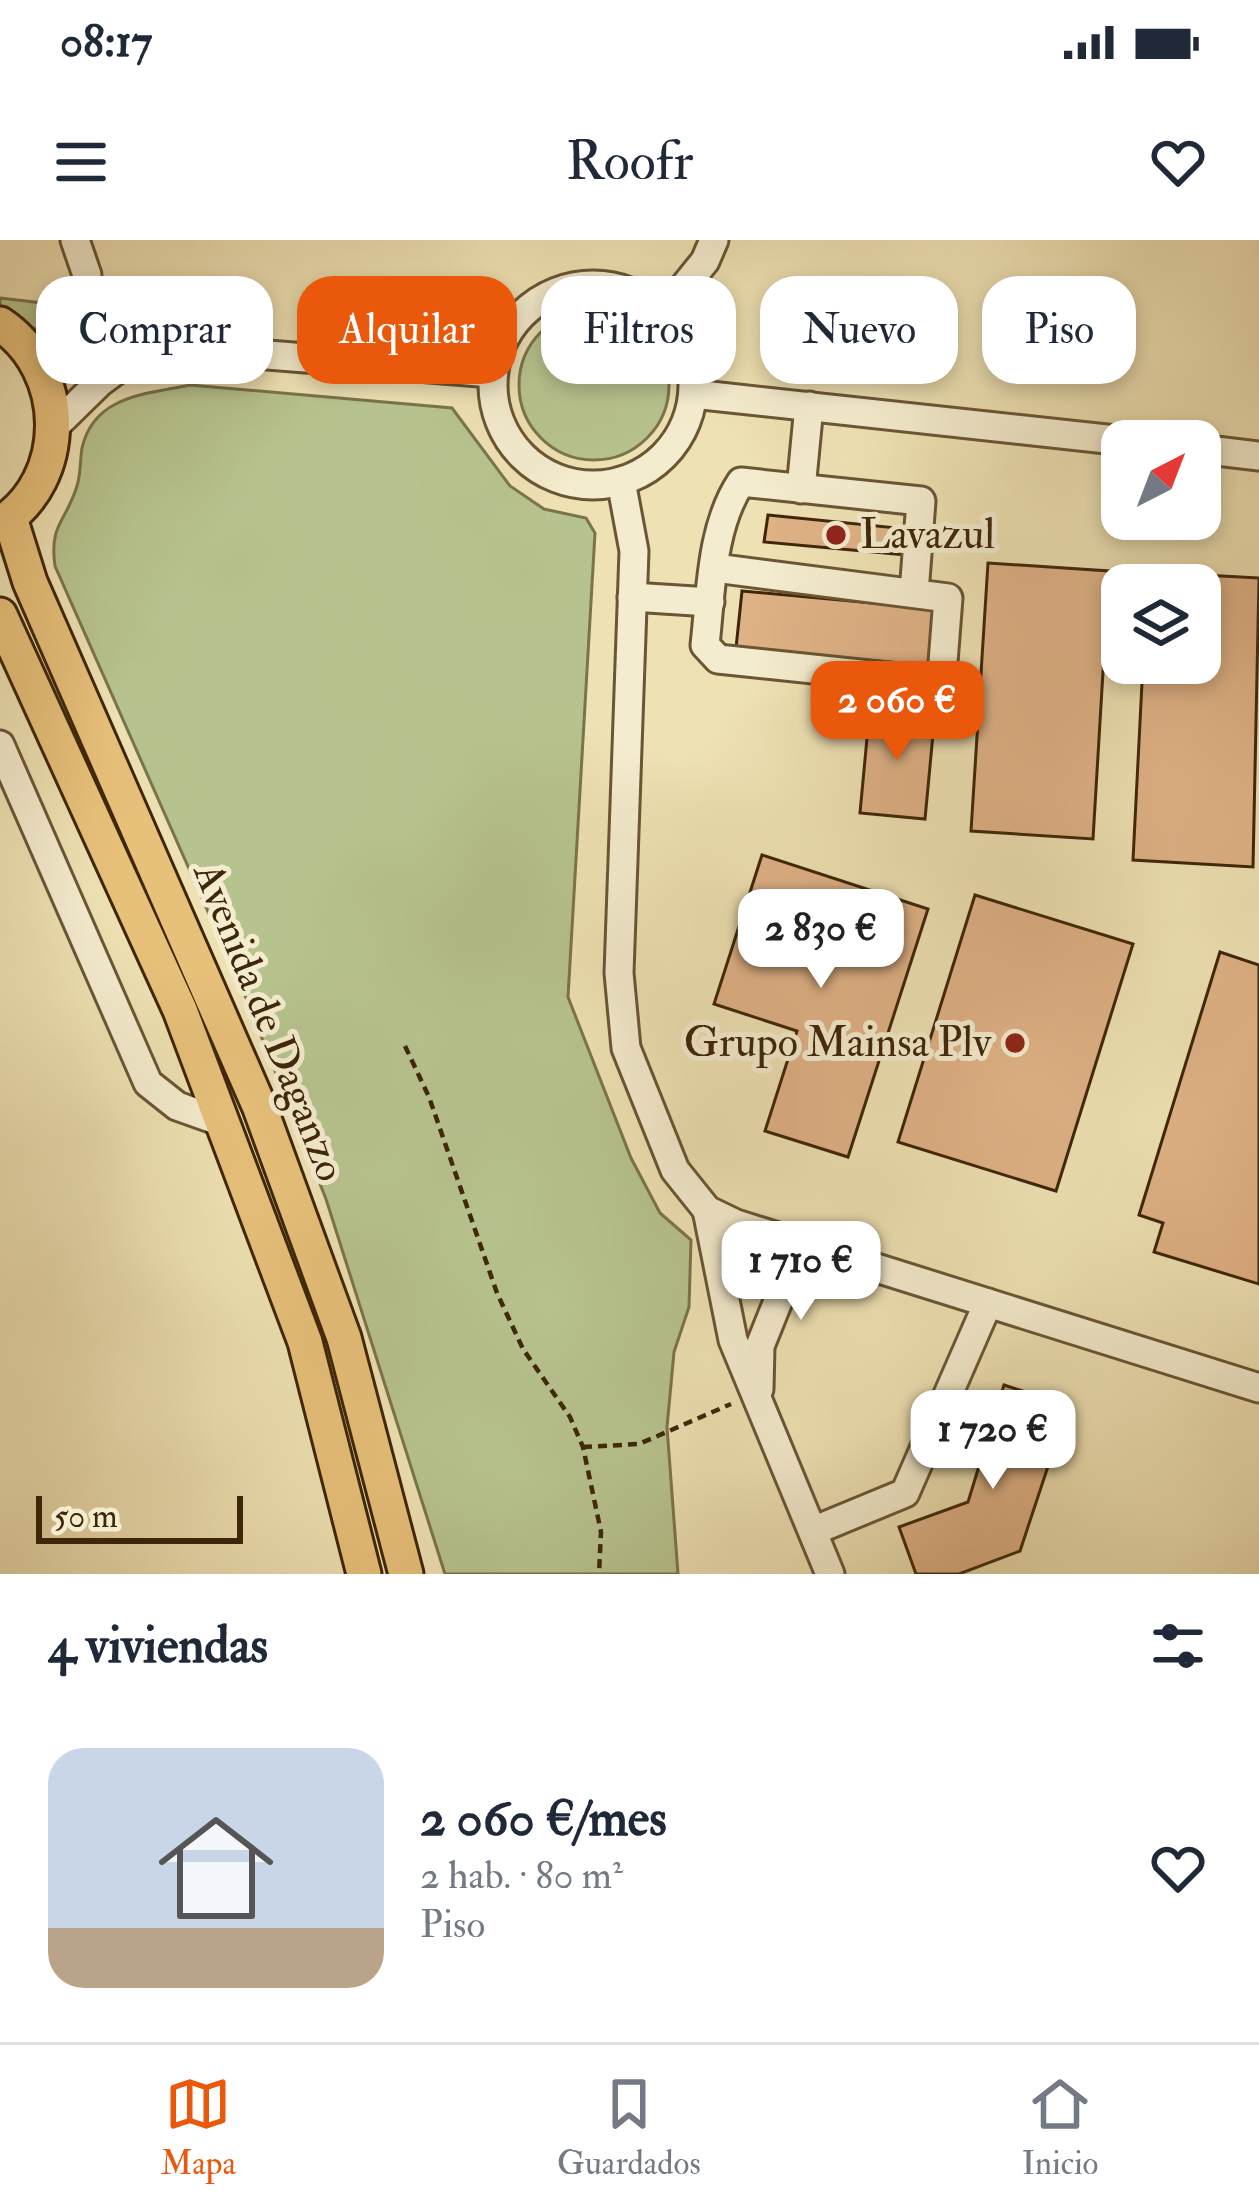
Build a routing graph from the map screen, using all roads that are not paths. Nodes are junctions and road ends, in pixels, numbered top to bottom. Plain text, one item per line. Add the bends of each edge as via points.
1 (75, 240) edge
2 (714, 240) edge
3 (86, 276) edge
4 (693, 276) edge
5 (0, 324) edge
6 (28, 349) junction
7 (36, 349) edge
8 (104, 384) edge
9 (494, 384) edge
10 (691, 384) edge
11 (693, 394) junction
12 (809, 406) junction
13 (54, 428) junction
14 (1101, 438) edge
15 (1221, 451) edge
16 (1259, 456) edge
17 (621, 481) junction
18 (801, 489) junction
19 (5, 521) edge
20 (715, 568) junction
21 (914, 593) junction
22 (632, 597) junction
23 (710, 602) junction
24 (0, 615) edge
25 (0, 745) edge
26 (222, 1122) junction
27 (707, 1210) junction
28 (802, 1244) junction
29 (988, 1303) junction
30 (1259, 1388) edge
31 (759, 1393) junction
32 (813, 1531) junction
33 (364, 1574) edge
34 (406, 1574) edge
35 (830, 1574) edge

1 - 3 street
2 - 4 street
5 - 6 main road
6 - 7 street
6 - 13 main road
8 - 13 street
9 - 17 street via 508,438 530,463 558,479
10 - 11 street
11 - 12 street
11 - 17 street via 672,447
12 - 14 street
12 - 18 street
13 - 19 main road via 41,477
15 - 16 street
17 - 22 street via 634,551
18 - 20 street via 741,482 724,506
18 - 21 street via 921,501
19 - 34 main road, Avenida de Daganzo via 260,1108 344,1338
20 - 21 street
20 - 23 street
21 - 23 street via 948,598 936,682 718,659 705,645
22 - 23 street
22 - 27 street via 619,973 626,1048 675,1170
24 - 26 main road, Avenida de Daganzo via 180,1010
25 - 26 street via 148,1083 177,1106
26 - 33 main road, Avenida de Daganzo via 305,1342
27 - 28 street
27 - 31 street via 733,1340
28 - 29 street
28 - 31 street via 760,1346
29 - 30 street
29 - 32 street via 905,1493
31 - 32 street
32 - 35 street

